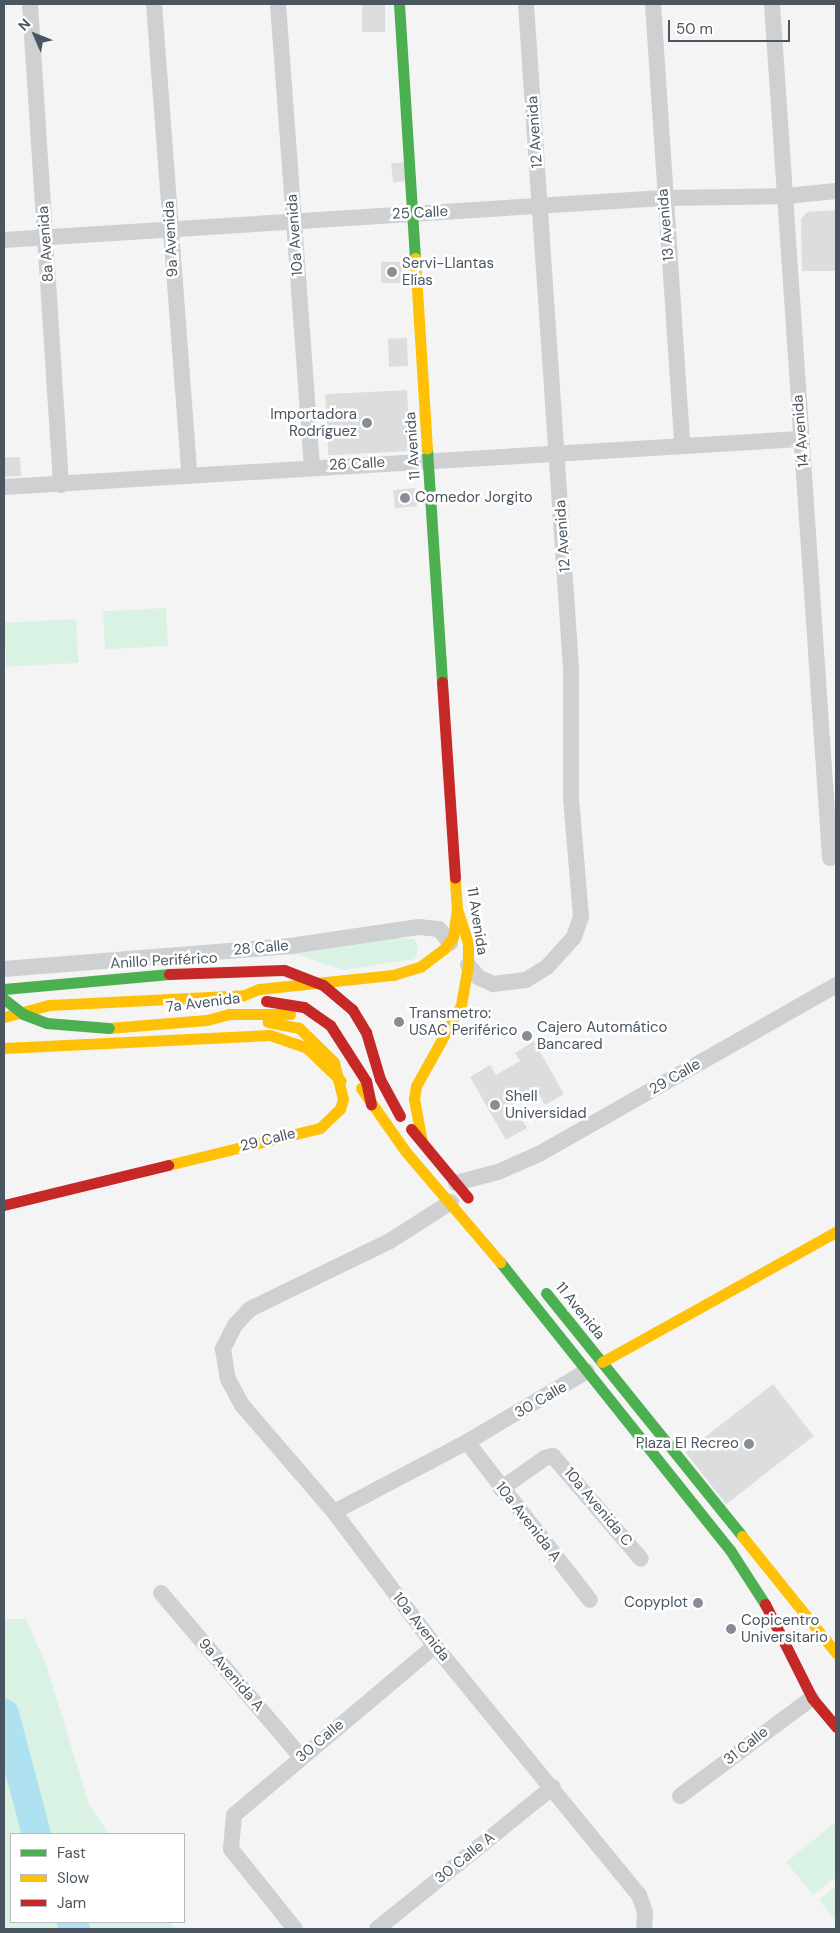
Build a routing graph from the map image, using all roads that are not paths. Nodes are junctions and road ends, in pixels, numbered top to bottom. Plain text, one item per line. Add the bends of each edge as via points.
1 (30, 4) edge
2 (154, 4) edge
3 (278, 4) edge
4 (399, 4) edge
5 (526, 4) edge
6 (653, 4) edge
7 (772, 4) edge
8 (836, 191) edge
9 (786, 196) junction
10 (663, 198) junction
11 (540, 207) junction
12 (413, 213) junction
13 (294, 221) junction
14 (171, 229) junction
15 (45, 238) junction
16 (4, 240) edge
17 (800, 440) junction
18 (682, 446) junction
19 (557, 453) junction
20 (429, 460) junction
21 (312, 467) junction
22 (189, 474) junction
23 (61, 485) junction
24 (4, 487) edge
25 (830, 858) dead end
26 (458, 910) junction
27 (450, 943) junction
28 (468, 965) junction
29 (4, 969) edge
30 (836, 985) edge
31 (4, 989) edge
32 (244, 995) junction
33 (4, 999) edge
34 (4, 1016) edge
35 (206, 1020) junction
36 (4, 1048) edge
37 (341, 1081) junction
38 (371, 1104) junction
39 (422, 1142) junction
40 (456, 1183) junction
41 (451, 1202) junction
42 (4, 1205) edge
43 (474, 1205) dead end
44 (836, 1232) edge
45 (535, 1280) dead end
46 (602, 1362) junction
47 (587, 1371) junction
48 (467, 1442) junction
49 (501, 1489) junction
50 (334, 1512) junction
51 (641, 1559) dead end
52 (161, 1593) dead end
53 (590, 1600) dead end
54 (435, 1646) junction
55 (835, 1652) edge
56 (812, 1698) junction
57 (836, 1727) edge
58 (301, 1757) junction
59 (553, 1787) junction
60 (680, 1796) dead end
61 (295, 1929) edge
62 (377, 1929) edge
63 (644, 1929) edge

1 - 15 street, 8a Avenida
2 - 14 street, 9a Avenida
3 - 13 street, 10a Avenida
4 - 12 street, 11 Avenida
5 - 11 street, 12 Avenida
6 - 10 street, 13 Avenida
7 - 9 street, 14 Avenida
8 - 9 street, 25 Calle
9 - 10 street, 25 Calle
9 - 17 street, 14 Avenida
10 - 11 street, 25 Calle
10 - 18 street, 13 Avenida
11 - 12 street, 25 Calle
11 - 19 street, 12 Avenida
12 - 13 street, 25 Calle
12 - 20 street, 11 Avenida
13 - 14 street, 25 Calle
13 - 21 street, 10a Avenida
14 - 15 street, 25 Calle
14 - 22 street, 9a Avenida
15 - 16 street, 25 Calle
15 - 23 street, 8a Avenida
17 - 18 street, 26 Calle
17 - 25 street, 14 Avenida via 810,526
18 - 19 street, 26 Calle
19 - 20 street, 26 Calle
19 - 28 street, 12 Avenida via 571,668 571,798 581,917 574,937 548,967 526,980 493,984 478,977
20 - 21 street, 26 Calle
20 - 26 street, 11 Avenida
21 - 22 street, 26 Calle
22 - 23 street, 26 Calle
23 - 24 street, 26 Calle
26 - 27 street
26 - 28 street, 11 Avenida via 468,942
27 - 29 street, 28 Calle via 439,930 418,926 290,946
27 - 32 street via 430,961 409,971 370,979 259,989
28 - 39 street, 11 Avenida via 461,1005 416,1086 414,1100
30 - 40 street, 29 Calle via 540,1154 498,1172
31 - 39 street, Anillo Periférico, bridge via 169,974 284,970 323,985 352,1009 366,1032 380,1079 400,1116
32 - 34 street via 49,1005
32 - 38 street via 255,1001 294,1003 321,1017 359,1068
33 - 35 street, 7a Avenida, bridge via 23,1014 46,1023 109,1028
35 - 37 street, 29 Calle via 280,1023 299,1028 323,1048
35 - 38 street, 7a Avenida via 270,1011 306,1020 334,1047
36 - 37 street via 270,1035 307,1048
37 - 42 street, 29 Calle via 343,1099 340,1109 320,1128
38 - 41 street, 11 Avenida via 406,1152
39 - 40 street, 11 Avenida
40 - 43 street, 11 Avenida
41 - 47 street, 11 Avenida
41 - 50 street, 10a Avenida via 390,1241 250,1309 235,1325 223,1349 228,1379 242,1405
44 - 46 street
45 - 46 street, 11 Avenida
46 - 55 street, 11 Avenida
47 - 48 street, 30 Calle
47 - 56 street, 11 Avenida via 739,1563 766,1605
48 - 49 street, 10a Avenida A
48 - 50 street, 30 Calle
49 - 51 street, 10a Avenida C via 545,1458 554,1456
49 - 53 street, 10a Avenida A
50 - 54 street, 10a Avenida
52 - 58 street, 9a Avenida A
54 - 58 street, 30 Calle
54 - 59 street, 10a Avenida
56 - 57 street, 11 Avenida
56 - 60 street, 31 Calle
58 - 61 street, 30 Calle via 237,1811 231,1825 231,1850
59 - 62 street, 30 Calle A
59 - 63 street, 10a Avenida via 639,1895 645,1912

